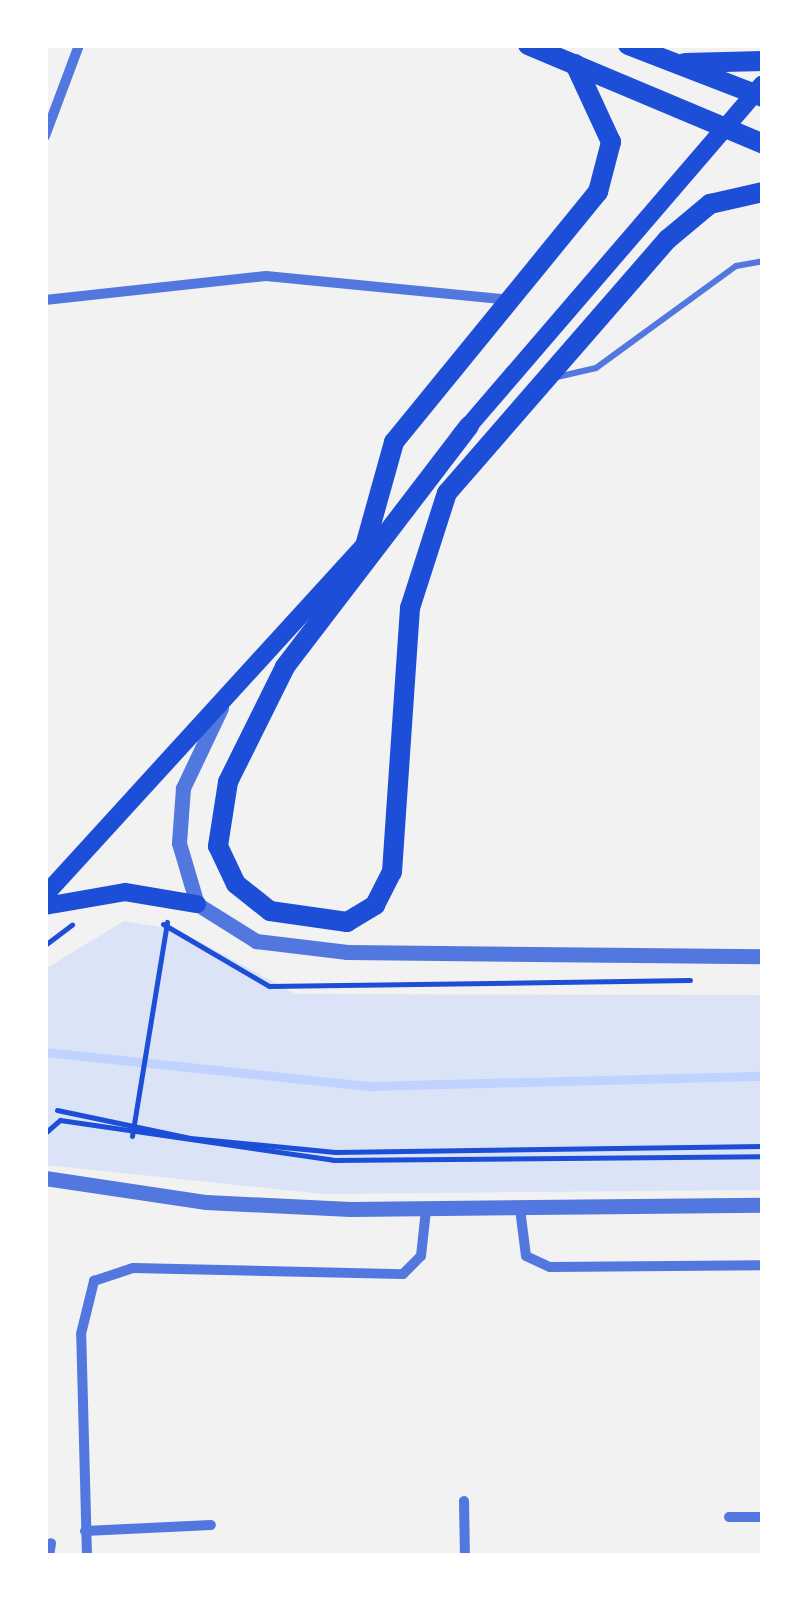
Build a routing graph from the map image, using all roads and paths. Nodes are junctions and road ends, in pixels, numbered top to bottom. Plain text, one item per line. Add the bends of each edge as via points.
1 (78, 45) edge
2 (528, 45) edge
3 (632, 46) edge
4 (763, 61) edge
5 (671, 63) junction
6 (574, 64) junction
7 (763, 84) edge
8 (763, 97) edge
9 (45, 136) edge
10 (763, 144) edge
11 (763, 192) edge
12 (763, 262) edge
13 (45, 300) edge
14 (510, 300) junction
15 (542, 382) junction
16 (469, 426) junction
17 (365, 546) junction
18 (222, 705) junction
19 (45, 895) edge
20 (197, 904) junction
21 (45, 906) edge
22 (165, 924) dead end
23 (763, 956) edge
24 (57, 1110) dead end
25 (45, 1133) edge
26 (132, 1133) junction
27 (763, 1146) edge
28 (763, 1156) edge
29 (45, 1178) edge
30 (763, 1205) edge
31 (520, 1209) junction
32 (426, 1210) junction
33 (763, 1265) edge
34 (464, 1501) dead end
35 (729, 1517) dead end
36 (763, 1518) edge
37 (211, 1525) dead end
38 (85, 1531) junction
39 (51, 1543) dead end
40 (49, 1556) edge
41 (87, 1556) edge
42 (465, 1556) edge

1 - 9 street
2 - 6 main road
3 - 5 main road
4 - 5 main road
5 - 8 main road
6 - 10 main road
6 - 14 main road via 607,118 608,166 582,215
7 - 16 main road
11 - 15 main road via 728,196 695,214
12 - 15 lane via 736,266 596,368
13 - 14 street via 266,276
14 - 17 main road via 394,442
15 - 16 main road via 447,493 418,560 396,849 384,890 347,922 270,912 236,884 218,846 228,782 285,667
16 - 17 main road
17 - 18 main road
18 - 19 main road
18 - 20 street via 179,809
20 - 21 main road via 126,892
20 - 23 street via 274,946
22 - 26 path
24 - 27 path via 190,1138 335,1152
25 - 26 path via 60,1120
26 - 28 path via 333,1160
29 - 32 street via 206,1202
30 - 31 street
31 - 32 street
31 - 33 street via 526,1256 550,1268
32 - 38 street via 421,1256 404,1274 133,1268 94,1281 81,1334
34 - 42 street
35 - 36 street
37 - 38 street
38 - 41 street
39 - 40 street

